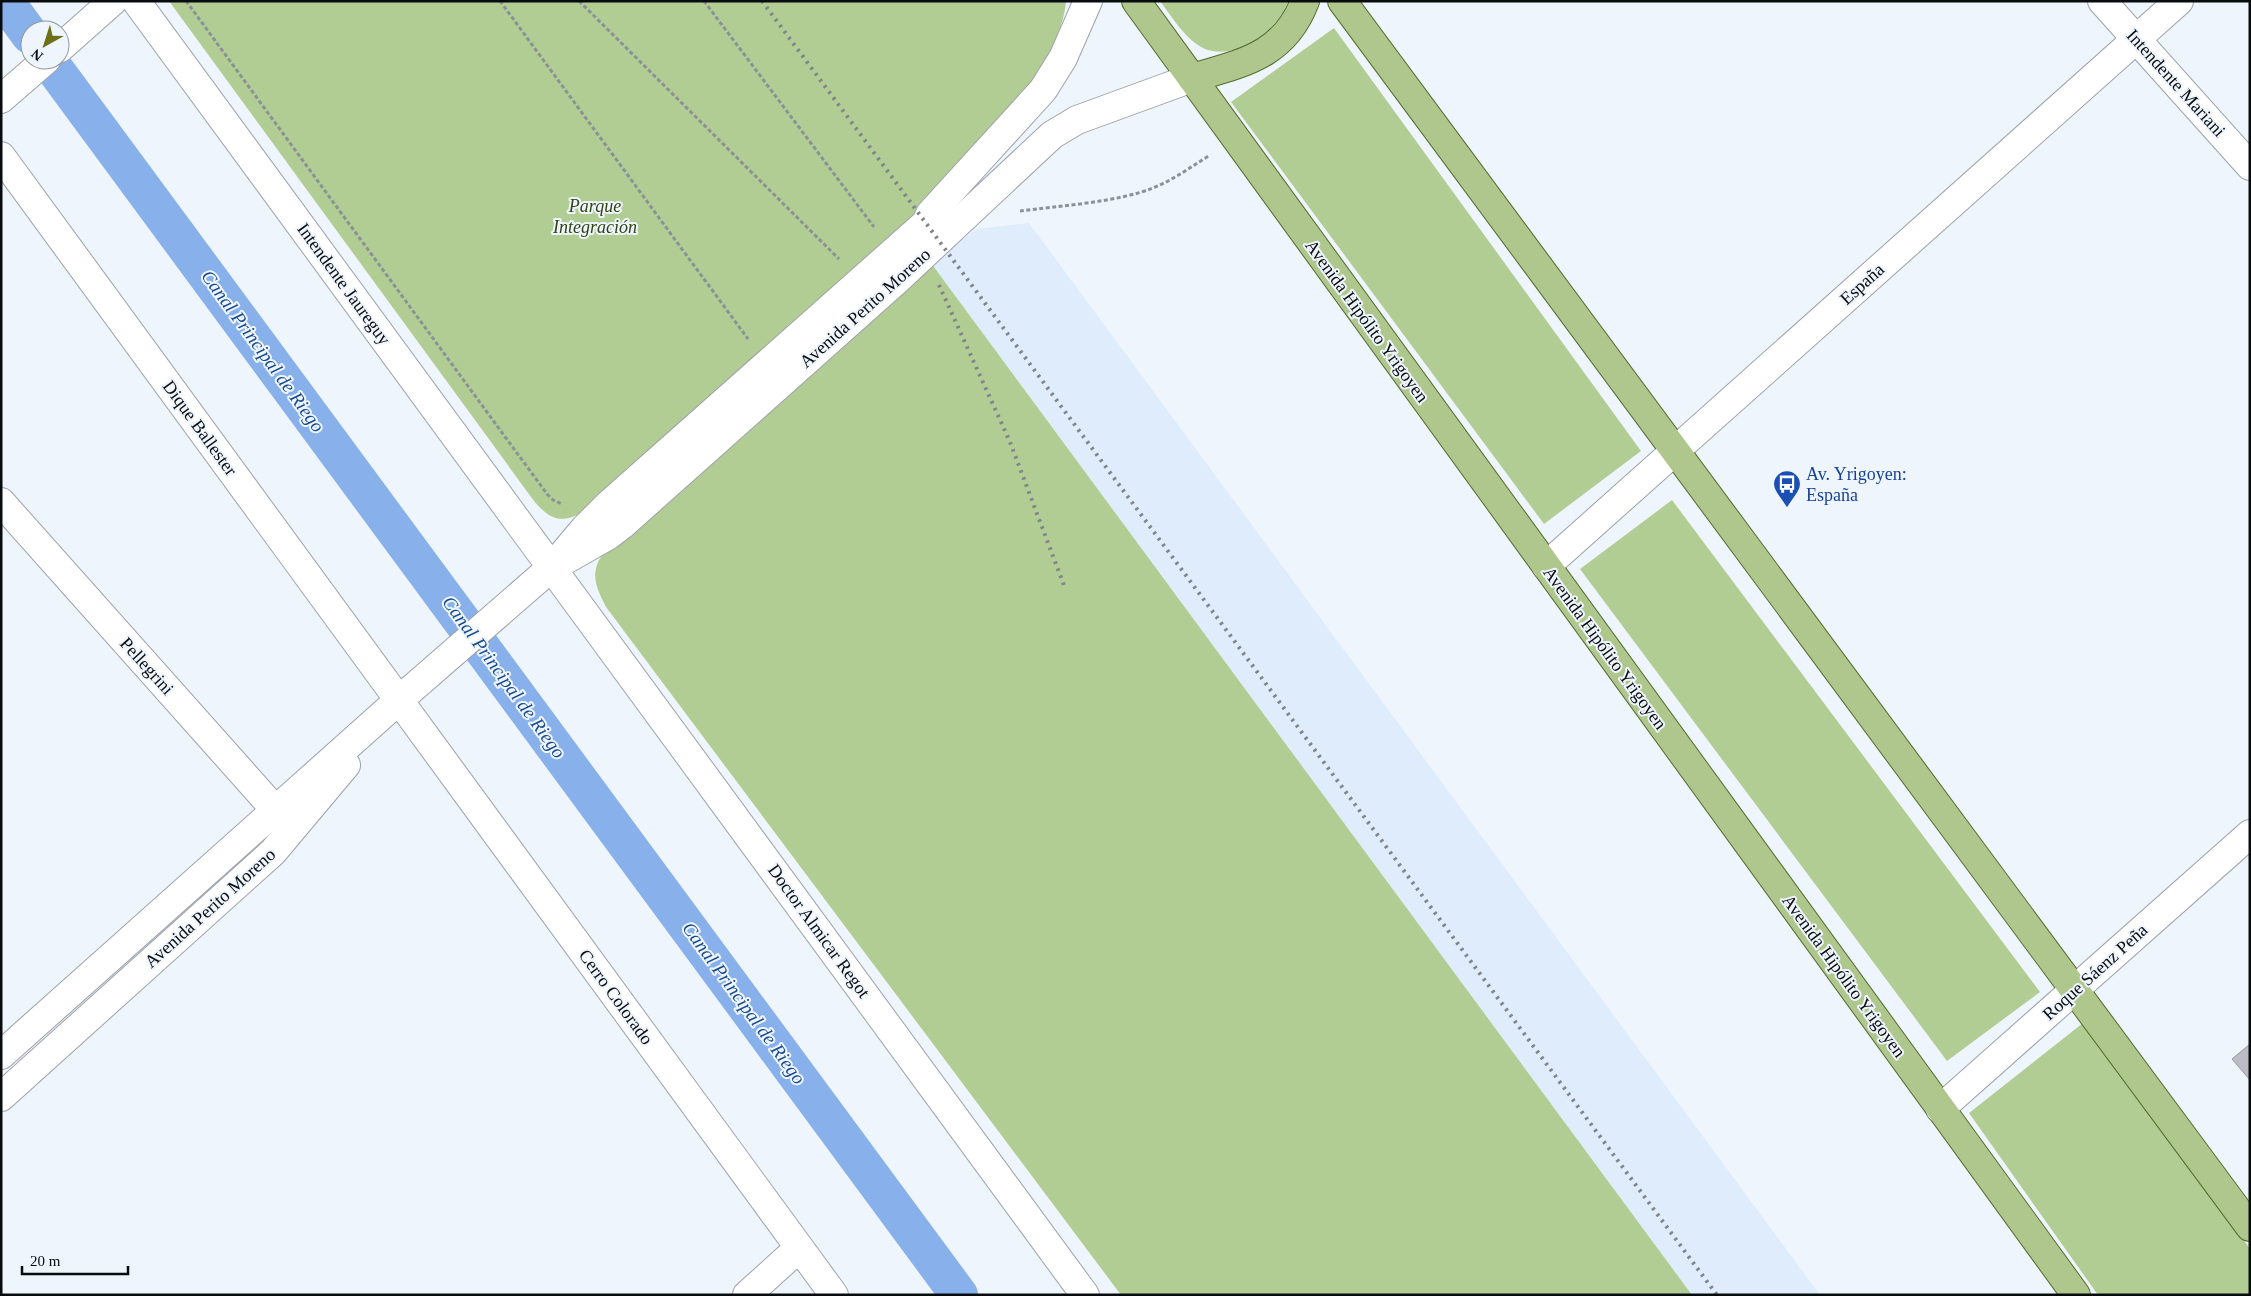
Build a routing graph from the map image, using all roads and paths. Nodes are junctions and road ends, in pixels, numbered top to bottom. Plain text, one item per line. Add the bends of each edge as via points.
1 (113, 1) edge
2 (136, 1) edge
3 (186, 1) edge
4 (500, 1) edge
5 (578, 1) edge
6 (704, 1) edge
7 (1088, 1) edge
8 (1136, 1) edge
9 (1305, 1) edge
10 (1342, 1) edge
11 (2102, 1) edge
12 (2180, 1) edge
13 (70, 39) edge
14 (2137, 40) junction
15 (34, 70) edge
16 (1192, 78) junction
17 (1, 99) edge
18 (1235, 138) junction
19 (1, 156) edge
20 (2250, 166) edge
21 (1010, 213) dead end
22 (874, 228) dead end
23 (846, 267) dead end
24 (749, 342) dead end
25 (1675, 451) junction
26 (1, 502) edge
27 (567, 505) dead end
28 (1546, 566) junction
29 (552, 567) junction
30 (399, 700) junction
31 (276, 810) junction
32 (293, 830) junction
33 (2250, 834) edge
34 (2074, 990) junction
35 (1, 1055) edge
36 (1, 1097) edge
37 (1940, 1108) junction
38 (2250, 1227) edge
39 (799, 1248) junction
40 (747, 1295) edge
41 (834, 1295) edge
42 (1086, 1295) edge
43 (2076, 1295) edge

1 - 13 street
2 - 29 street, Intendente Jaureguy
3 - 27 path via 547,494
4 - 24 path
5 - 23 path
6 - 22 path
7 - 29 street, Avenida Perito Moreno via 1063,58 1043,90 926,223 608,505
8 - 16 main road, Avenida Hipólito Yrigoyen
9 - 16 main road via 1294,24 1276,45 1242,63
10 - 25 main road
11 - 14 street, Intendente Mariani
12 - 14 street, España
14 - 20 street, Intendente Mariani
14 - 25 street, España
15 - 17 street
16 - 18 main road, Avenida Hipólito Yrigoyen
16 - 29 street, Avenida Perito Moreno via 1077,120 1052,134 898,279 622,525
18 - 21 path via 1175,178 1152,188 1127,195
18 - 28 main road, Avenida Hipólito Yrigoyen
19 - 30 street, Dique Ballester
25 - 28 street, España
25 - 34 main road
26 - 31 street, Pellegrini
28 - 37 main road, Avenida Hipólito Yrigoyen
29 - 30 street, Avenida Perito Moreno
29 - 42 street, Doctor Almicar Regot
30 - 31 street, Avenida Perito Moreno
30 - 32 street, Avenida Perito Moreno
30 - 39 street, Cerro Colorado
31 - 32 street, Pellegrini
31 - 35 street, Avenida Perito Moreno
32 - 36 street, Avenida Perito Moreno
33 - 34 street, Roque Sáenz Peña
34 - 37 street, Roque Sáenz Peña
34 - 38 main road
37 - 43 main road, Avenida Hipólito Yrigoyen
39 - 40 street
39 - 41 street, Cerro Colorado

